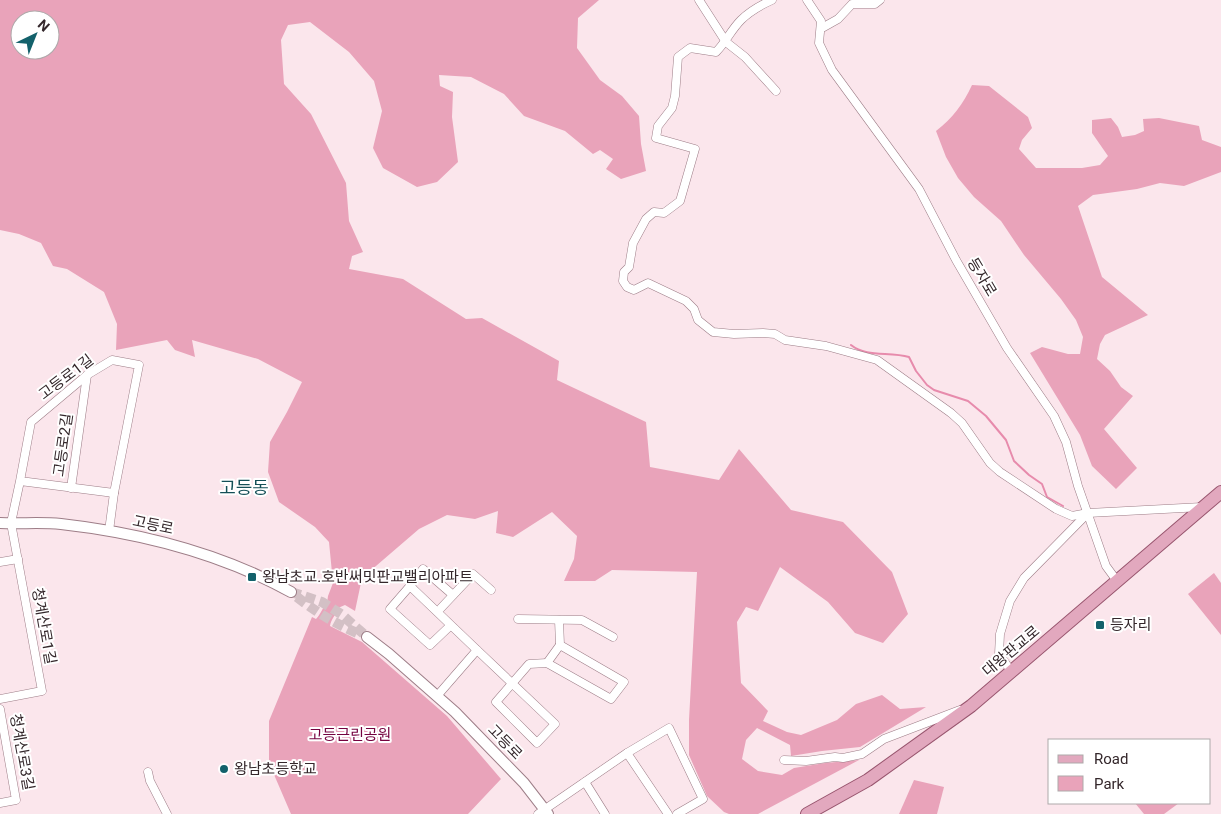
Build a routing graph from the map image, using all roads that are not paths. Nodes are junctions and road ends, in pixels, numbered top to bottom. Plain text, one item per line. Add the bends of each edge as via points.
1 (699, 0) edge
2 (772, 0) edge
3 (807, 0) edge
4 (880, 0) edge
5 (822, 28) junction
6 (726, 42) junction
7 (776, 91) dead end
8 (87, 376) junction
9 (20, 481) junction
10 (71, 488) junction
11 (1221, 492) edge
12 (114, 493) junction
13 (1204, 507) junction
14 (1088, 513) junction
15 (0, 523) edge
16 (11, 523) junction
17 (109, 531) junction
18 (18, 559) junction
19 (0, 562) edge
20 (1117, 581) junction
21 (410, 586) junction
22 (491, 590) dead end
23 (291, 592) tunnel mouth
24 (453, 596) junction
25 (441, 608) dead end
26 (518, 619) dead end
27 (559, 620) junction
28 (451, 625) junction
29 (613, 636) dead end
30 (367, 637) tunnel mouth
31 (560, 645) junction
32 (477, 650) junction
33 (547, 663) junction
34 (1011, 672) junction
35 (513, 683) junction
36 (437, 696) junction
37 (0, 699) edge
38 (971, 706) junction
39 (0, 709) edge
40 (627, 753) junction
41 (784, 760) dead end
42 (148, 772) dead end
43 (585, 782) junction
44 (0, 803) edge
45 (544, 812) edge
46 (167, 814) edge
47 (605, 814) edge
48 (668, 814) edge
49 (677, 814) edge
50 (807, 814) edge

1 - 6 street
2 - 6 street via 741,20
3 - 5 street, 등자로
4 - 5 street via 876,4 852,4 838,19
5 - 14 street, 등자로 via 819,42 832,70 919,189 1007,348 1054,416 1066,442
6 - 7 street via 745,57
6 - 14 street via 716,52 690,48 678,57 672,108 658,126 656,138 696,149 680,201 664,213 650,215 633,243 629,267 624,272 623,281 627,287 634,290 648,283 686,301 698,320 713,332 774,334 785,340 826,346 877,360 962,423 1000,472 1056,509 1072,516
8 - 9 street, 고등로1길 via 31,422
8 - 10 street, 고등로2길
8 - 12 street, 고등로1길 via 112,360 139,366
9 - 10 street
9 - 16 street, 고등로1길
10 - 12 street
11 - 13 main road, 대왕판교로
12 - 17 street, 고등로1길
13 - 14 street
13 - 20 main road, 대왕판교로
14 - 20 street, 등자로 via 1106,566
14 - 34 street via 1024,578 1010,601 1000,634 999,654
15 - 16 street, 고등로
16 - 17 street, 고등로 via 59,524
16 - 18 street, 청계산로1길
17 - 23 street, 고등로 via 170,543 228,562
18 - 19 street
18 - 37 street, 청계산로1길 via 42,691
20 - 34 main road, 대왕판교로
21 - 24 street via 423,570
21 - 28 street
21 - 28 street via 390,609 430,645
22 - 24 street via 473,574
24 - 25 street
26 - 27 street
27 - 29 street via 582,620
27 - 31 street
28 - 32 street
30 - 36 street, 고등로
31 - 33 street
31 - 33 street via 624,682 611,699
32 - 35 street
32 - 36 street
33 - 35 street via 529,664
34 - 38 main road, 대왕판교로
35 - 35 street via 556,724 537,743 496,702
36 - 45 street, 고등로 via 524,783
38 - 41 street via 884,739 862,754 806,761
38 - 50 main road, 대왕판교로 via 868,780
39 - 44 street, 청계산로3길 via 16,800
40 - 43 street
40 - 48 street
40 - 49 street via 669,728 703,799
42 - 46 street
43 - 45 street
43 - 47 street

